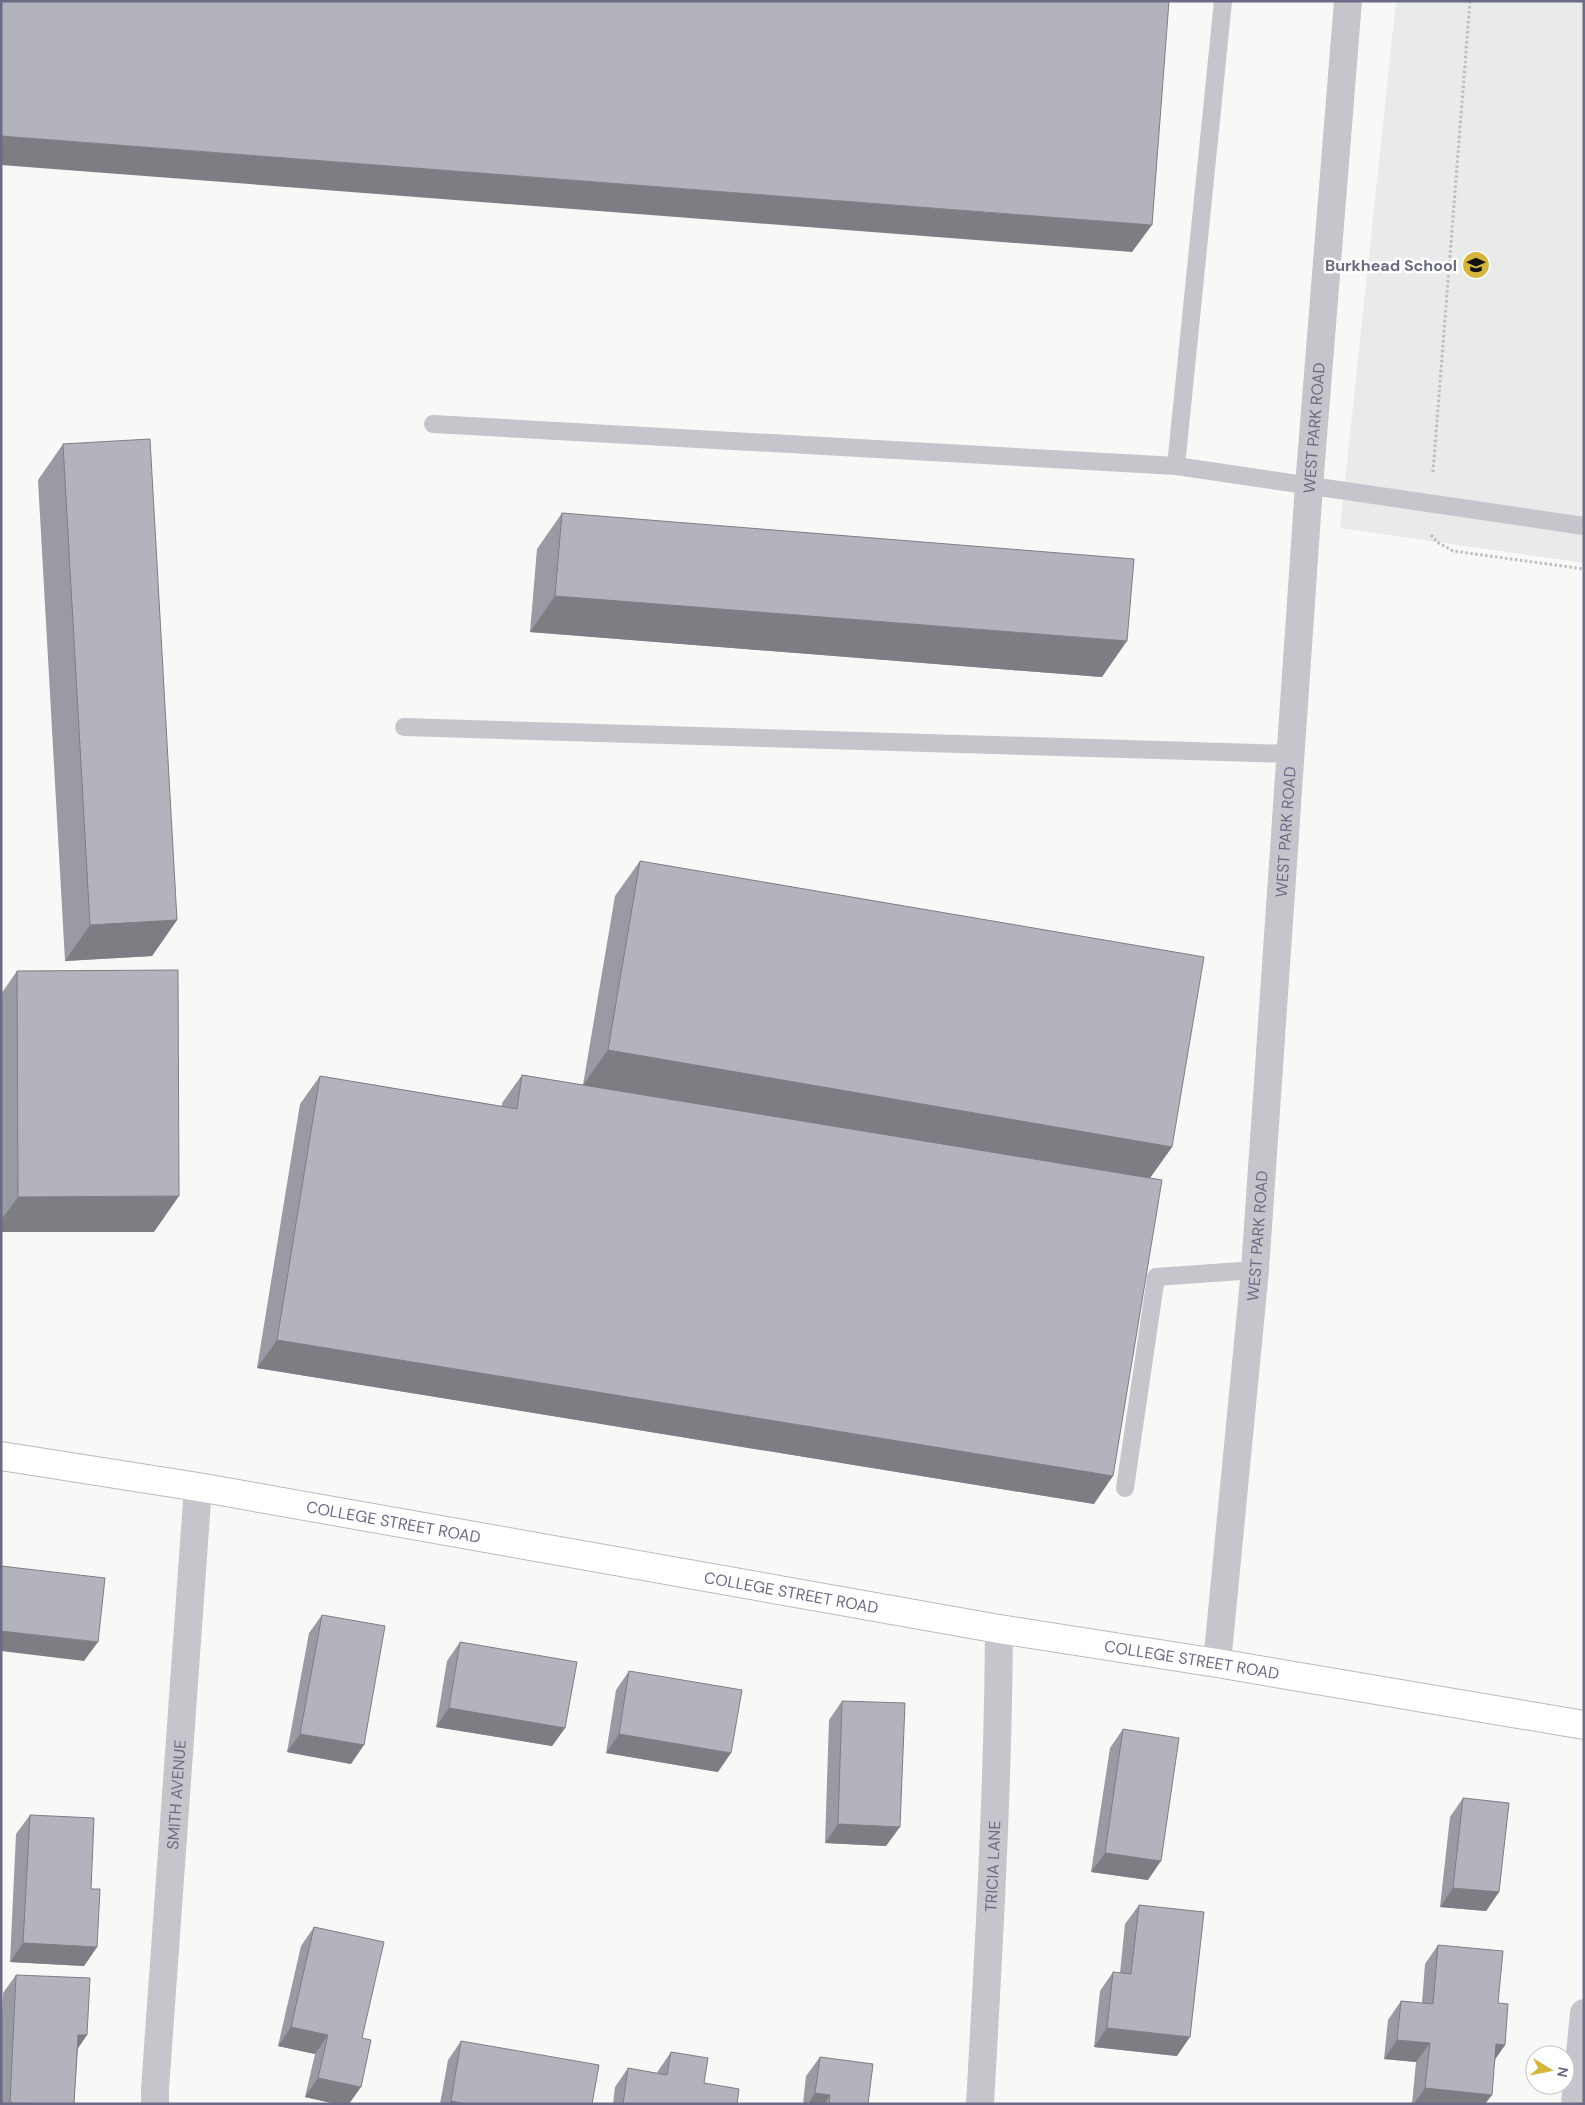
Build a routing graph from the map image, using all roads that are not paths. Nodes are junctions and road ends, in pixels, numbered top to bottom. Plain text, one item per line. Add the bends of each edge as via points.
1 (1223, 1) edge
2 (1348, 1) edge
3 (433, 424) dead end
4 (1176, 466) junction
5 (1309, 486) junction
6 (1584, 526) edge
7 (404, 727) dead end
8 (1291, 754) junction
9 (1255, 1270) junction
10 (1, 1456) edge
11 (198, 1487) junction
12 (1125, 1488) dead end
13 (999, 1629) junction
14 (1216, 1663) junction
15 (1584, 1725) edge
16 (1584, 2013) edge
17 (155, 2104) edge
18 (980, 2104) edge
19 (1575, 2104) edge

1 - 4 lane
2 - 5 street, WEST PARK ROAD
3 - 4 lane
4 - 5 lane
5 - 6 lane
5 - 8 street, WEST PARK ROAD
7 - 8 lane
8 - 9 street, WEST PARK ROAD
9 - 12 lane via 1156,1277
9 - 14 street, WEST PARK ROAD
10 - 11 street, COLLEGE STREET ROAD
11 - 13 street, COLLEGE STREET ROAD
11 - 17 street, SMITH AVENUE
13 - 14 street, COLLEGE STREET ROAD
13 - 18 street, TRICIA LANE via 988,1974
14 - 15 street, COLLEGE STREET ROAD
16 - 19 street

